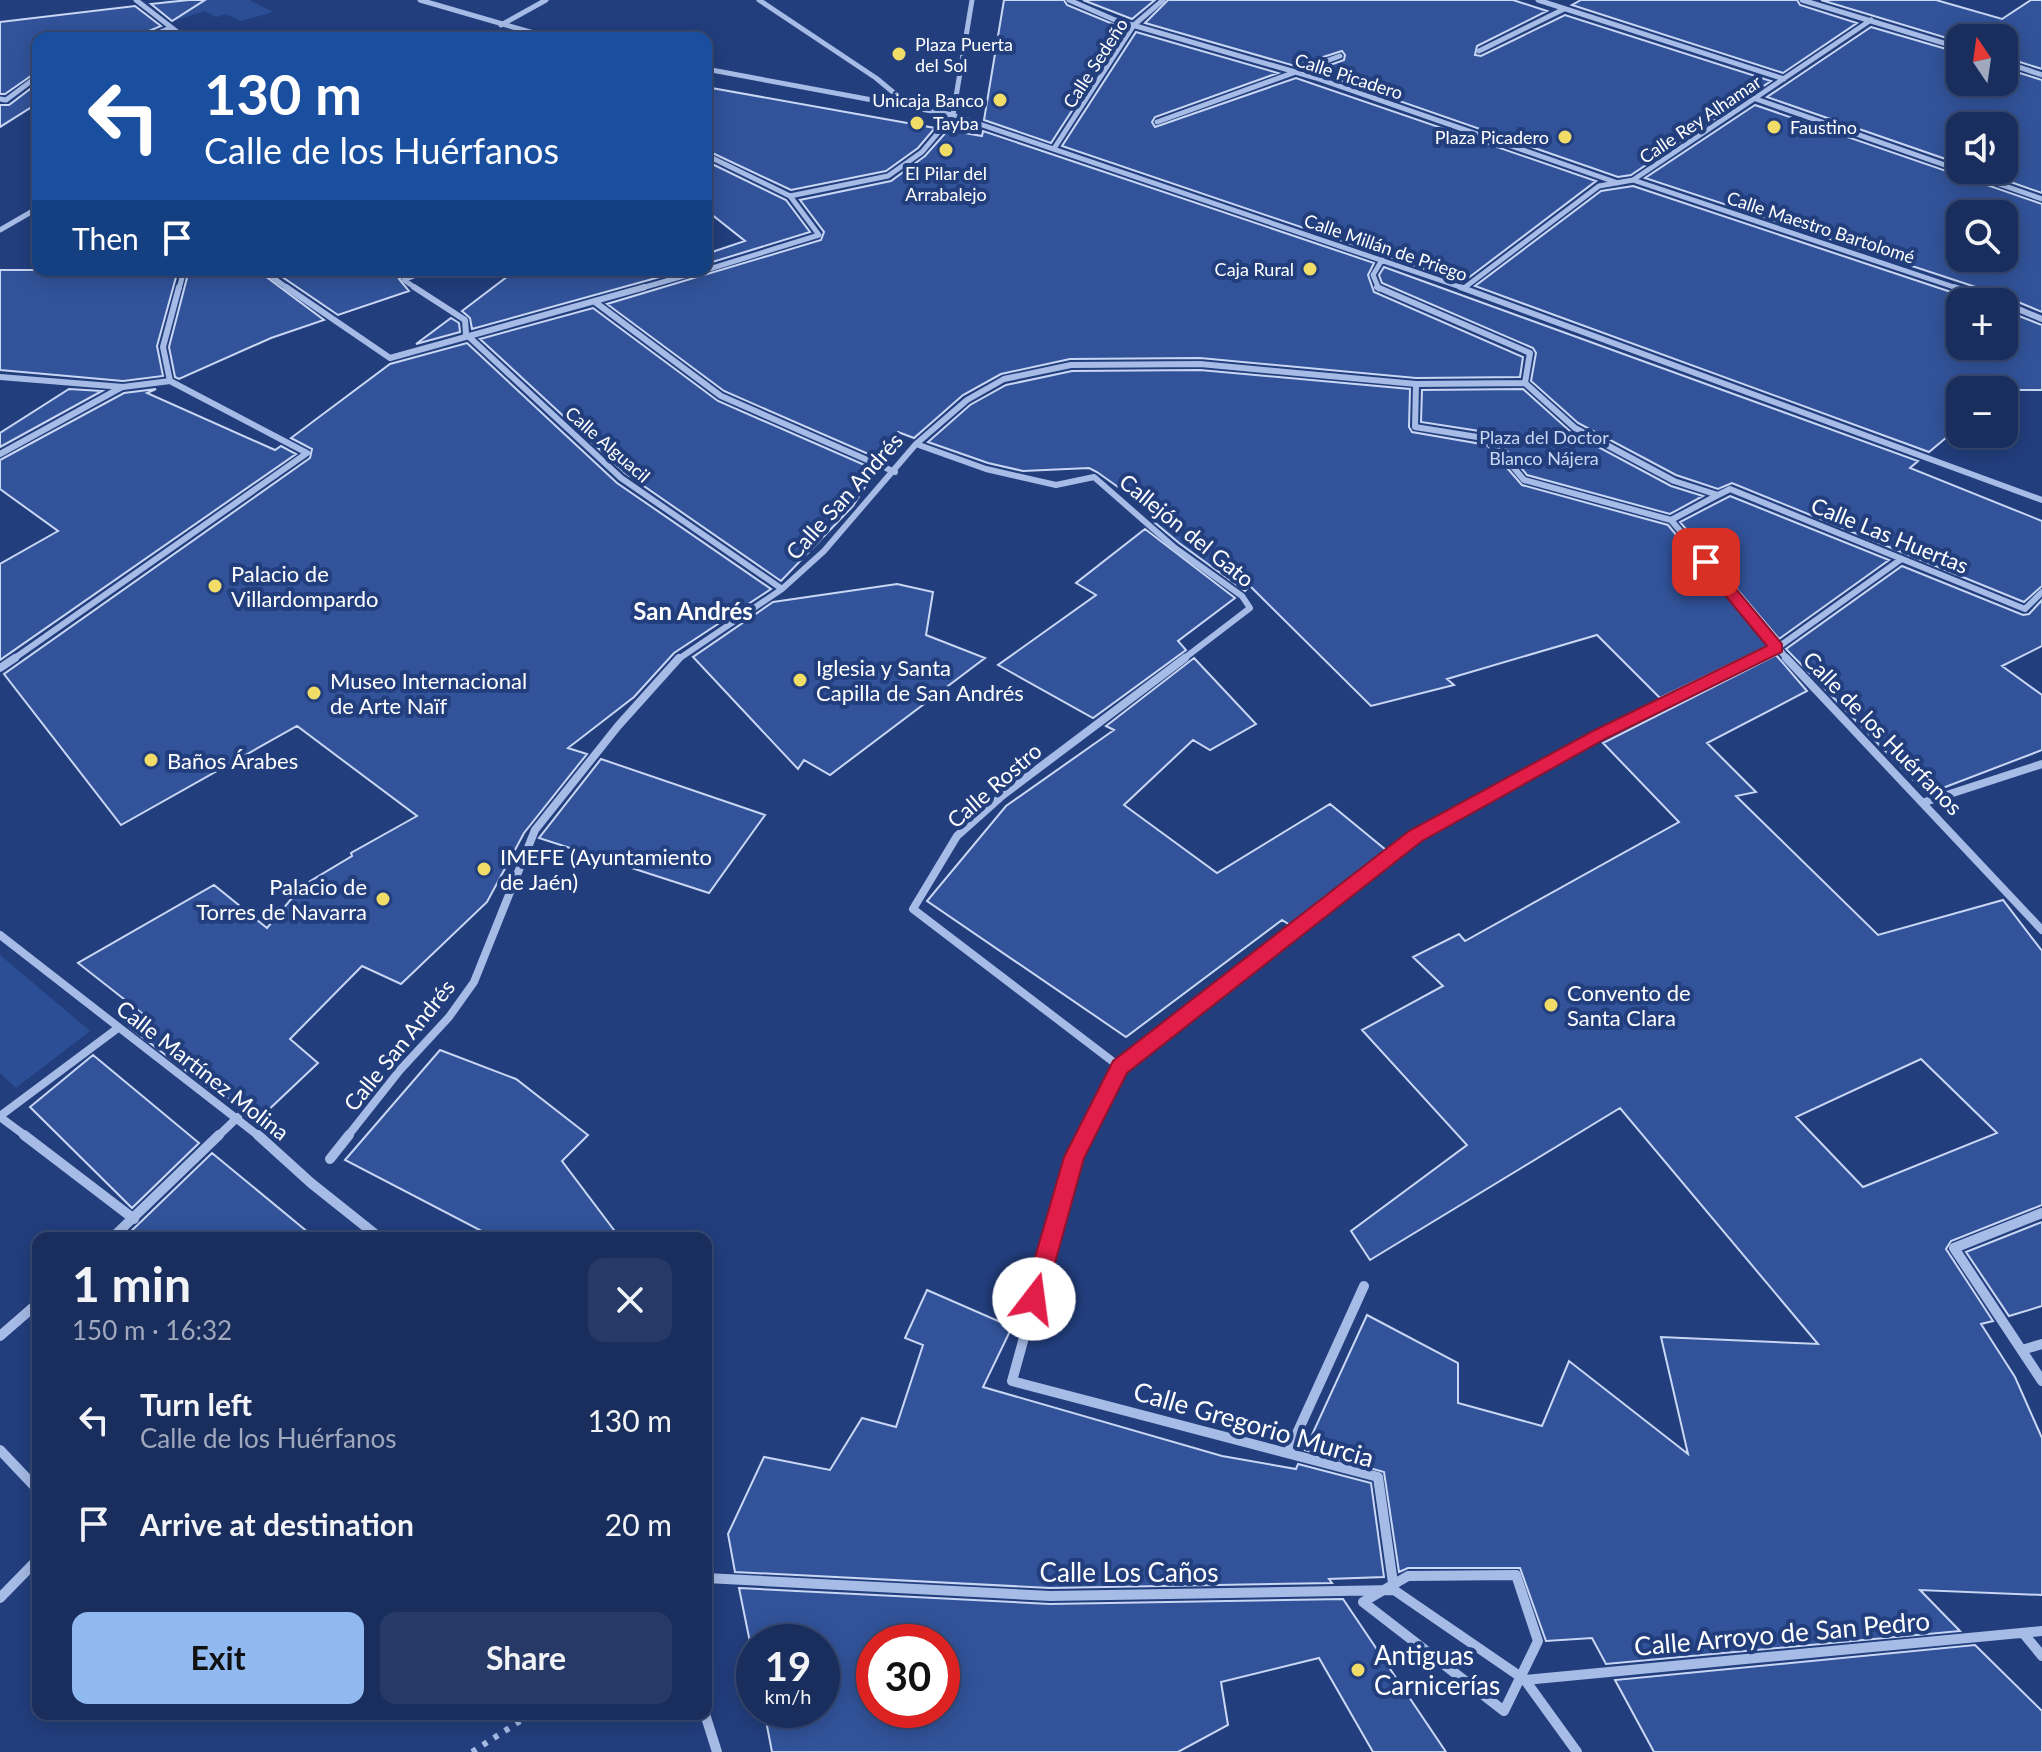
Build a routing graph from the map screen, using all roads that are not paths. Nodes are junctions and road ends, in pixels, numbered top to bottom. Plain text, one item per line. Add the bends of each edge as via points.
1 (136, 0) edge
2 (420, 0) edge
3 (546, 0) edge
4 (759, 0) edge
5 (972, 0) edge
6 (1069, 0) edge
7 (1163, 0) edge
8 (1538, 0) edge
9 (1802, 0) edge
10 (1564, 9) junction
11 (1871, 20) junction
12 (501, 25) junction
13 (1134, 25) junction
14 (170, 28) junction
15 (161, 32) edge
16 (176, 32) edge
17 (528, 32) edge
18 (1946, 44) edge
19 (1479, 51) dead end
20 (1340, 56) dead end
21 (2018, 67) edge
22 (712, 70) edge
23 (1298, 73) junction
24 (2042, 75) edge
25 (1784, 79) junction
26 (32, 80) edge
27 (0, 99) edge
28 (1756, 99) junction
29 (912, 107) junction
30 (953, 115) junction
31 (1157, 122) dead end
32 (1055, 147) junction
33 (712, 158) edge
34 (717, 160) junction
35 (712, 161) edge
36 (1633, 180) junction
37 (1618, 183) junction
38 (790, 196) junction
39 (2042, 199) edge
40 (32, 211) edge
41 (2, 228) edge
42 (1382, 260) junction
43 (712, 268) edge
44 (182, 276) edge
45 (271, 276) edge
46 (414, 276) edge
47 (684, 276) edge
48 (1464, 288) junction
49 (1957, 288) edge
50 (595, 302) junction
51 (2018, 309) edge
52 (2042, 319) edge
53 (466, 334) junction
54 (0, 377) edge
55 (170, 381) junction
56 (1525, 383) junction
57 (1416, 384) junction
58 (123, 387) junction
59 (916, 444) junction
60 (0, 454) edge
61 (895, 472) junction
62 (1718, 495) junction
63 (2042, 500) edge
64 (1671, 520) junction
65 (1900, 560) junction
66 (782, 589) junction
67 (2042, 592) edge
68 (1250, 608) joint
69 (1777, 648) junction
70 (0, 668) edge
71 (2042, 764) edge
72 (1925, 802) junction
73 (2042, 930) edge
74 (0, 936) edge
75 (118, 1028) junction
76 (1120, 1067) junction
77 (0, 1116) edge
78 (238, 1117) junction
79 (330, 1159) dead end
80 (2042, 1213) edge
81 (134, 1219) junction
82 (119, 1232) edge
83 (372, 1232) edge
84 (1364, 1286) dead end
85 (32, 1308) edge
86 (0, 1336) edge
87 (2042, 1344) edge
88 (2022, 1350) junction
89 (2042, 1381) edge
90 (0, 1450) edge
91 (1288, 1453) junction
92 (32, 1484) edge
93 (32, 1565) edge
94 (712, 1578) edge
95 (1390, 1588) junction
96 (0, 1598) edge
97 (2042, 1631) edge
98 (2024, 1634) junction
99 (2042, 1656) edge
100 (1523, 1678) junction
101 (707, 1720) edge
102 (717, 1752) edge
103 (1577, 1752) edge

1 - 14 street
2 - 12 street
3 - 12 street
4 - 29 street
5 - 30 street
6 - 13 street, Calle Picadero
7 - 13 street, Calle Sedeño
8 - 10 street
9 - 11 street
10 - 19 street
10 - 25 street
11 - 18 street
11 - 25 street, Calle Rey Alhamar
12 - 17 street
13 - 23 street, Calle Picadero
13 - 32 street, Calle Sedeño
14 - 15 street
14 - 16 street
20 - 23 street
21 - 24 street
22 - 29 street, Calle Millán de Priego
23 - 31 street
23 - 37 street, Calle Picadero
25 - 28 street, Calle Rey Alhamar
26 - 27 street
28 - 36 street, Calle Rey Alhamar
28 - 39 street
29 - 30 street, Calle Millán de Priego
30 - 32 street, Calle Millán de Priego
30 - 38 street via 922,152 888,176
32 - 42 street, Calle Millán de Priego
33 - 34 street
34 - 35 street
34 - 38 street
36 - 37 street, Calle Rey Alhamar
36 - 49 street, Calle Maestro Bartolomé
37 - 48 street, Calle Rey Alhamar via 1599,186
38 - 43 street via 819,235
40 - 41 street
42 - 48 street, Calle Millán de Priego
42 - 56 street via 1373,275 1377,288 1530,353
44 - 55 street via 163,347
45 - 53 street via 390,358
46 - 53 street, Calle Alguacil via 404,280 465,320
47 - 50 street
48 - 63 street, Calle Millán de Priego
50 - 53 street
50 - 61 street via 721,396
51 - 52 street, Calle Maestro Bartolomé
53 - 66 street, Calle Alguacil via 621,478
54 - 58 street
55 - 58 street
55 - 70 street via 307,453
56 - 57 street, Calle San Andrés
56 - 62 street, Calle Las Huertas via 1575,428 1674,481
57 - 59 street, Calle San Andrés via 1200,364 1071,365 1004,379 967,400
57 - 64 street via 1415,427 1490,439 1524,480
58 - 60 street
59 - 61 street, Calle San Andrés
59 - 68 street, Callejón del Gato via 986,469 1056,485 1094,477 1175,548 1242,596
61 - 66 street, Calle San Andrés
62 - 64 street
62 - 65 street, Calle Las Huertas via 1730,489
64 - 69 street, Calle de los Huérfanos
65 - 67 street, Calle Las Huertas via 2025,609
65 - 69 street
66 - 79 street, Calle San Andrés via 682,654 544,818 474,982
68 - 76 street, Calle Rostro via 1003,795 957,836 913,909
69 - 72 street, Calle de los Huérfanos
69 - 76 street via 1599,735 1415,836
71 - 72 street
72 - 73 street, Calle de los Huérfanos
74 - 75 street, Calle Martínez Molina
75 - 77 street
75 - 78 street, Calle Martínez Molina
76 - 91 street, Calle Gregorio Murcia via 1074,1157 1012,1381
77 - 81 street
78 - 81 street
78 - 83 street, Calle Martínez Molina
80 - 88 street via 1954,1248
81 - 82 street
84 - 91 street
85 - 86 street
87 - 88 street
88 - 89 street
90 - 92 street
91 - 95 street, Calle Gregorio Murcia via 1378,1477
93 - 96 street
94 - 95 street, Calle Los Caños via 1050,1596
95 - 100 street
95 - 100 street, Calle Los Caños via 1408,1576 1516,1575 1538,1641
95 - 100 street via 1363,1602 1504,1711
97 - 98 street, Calle Arroyo de San Pedro
98 - 99 street
98 - 100 street, Calle Arroyo de San Pedro
100 - 103 street
101 - 102 street

